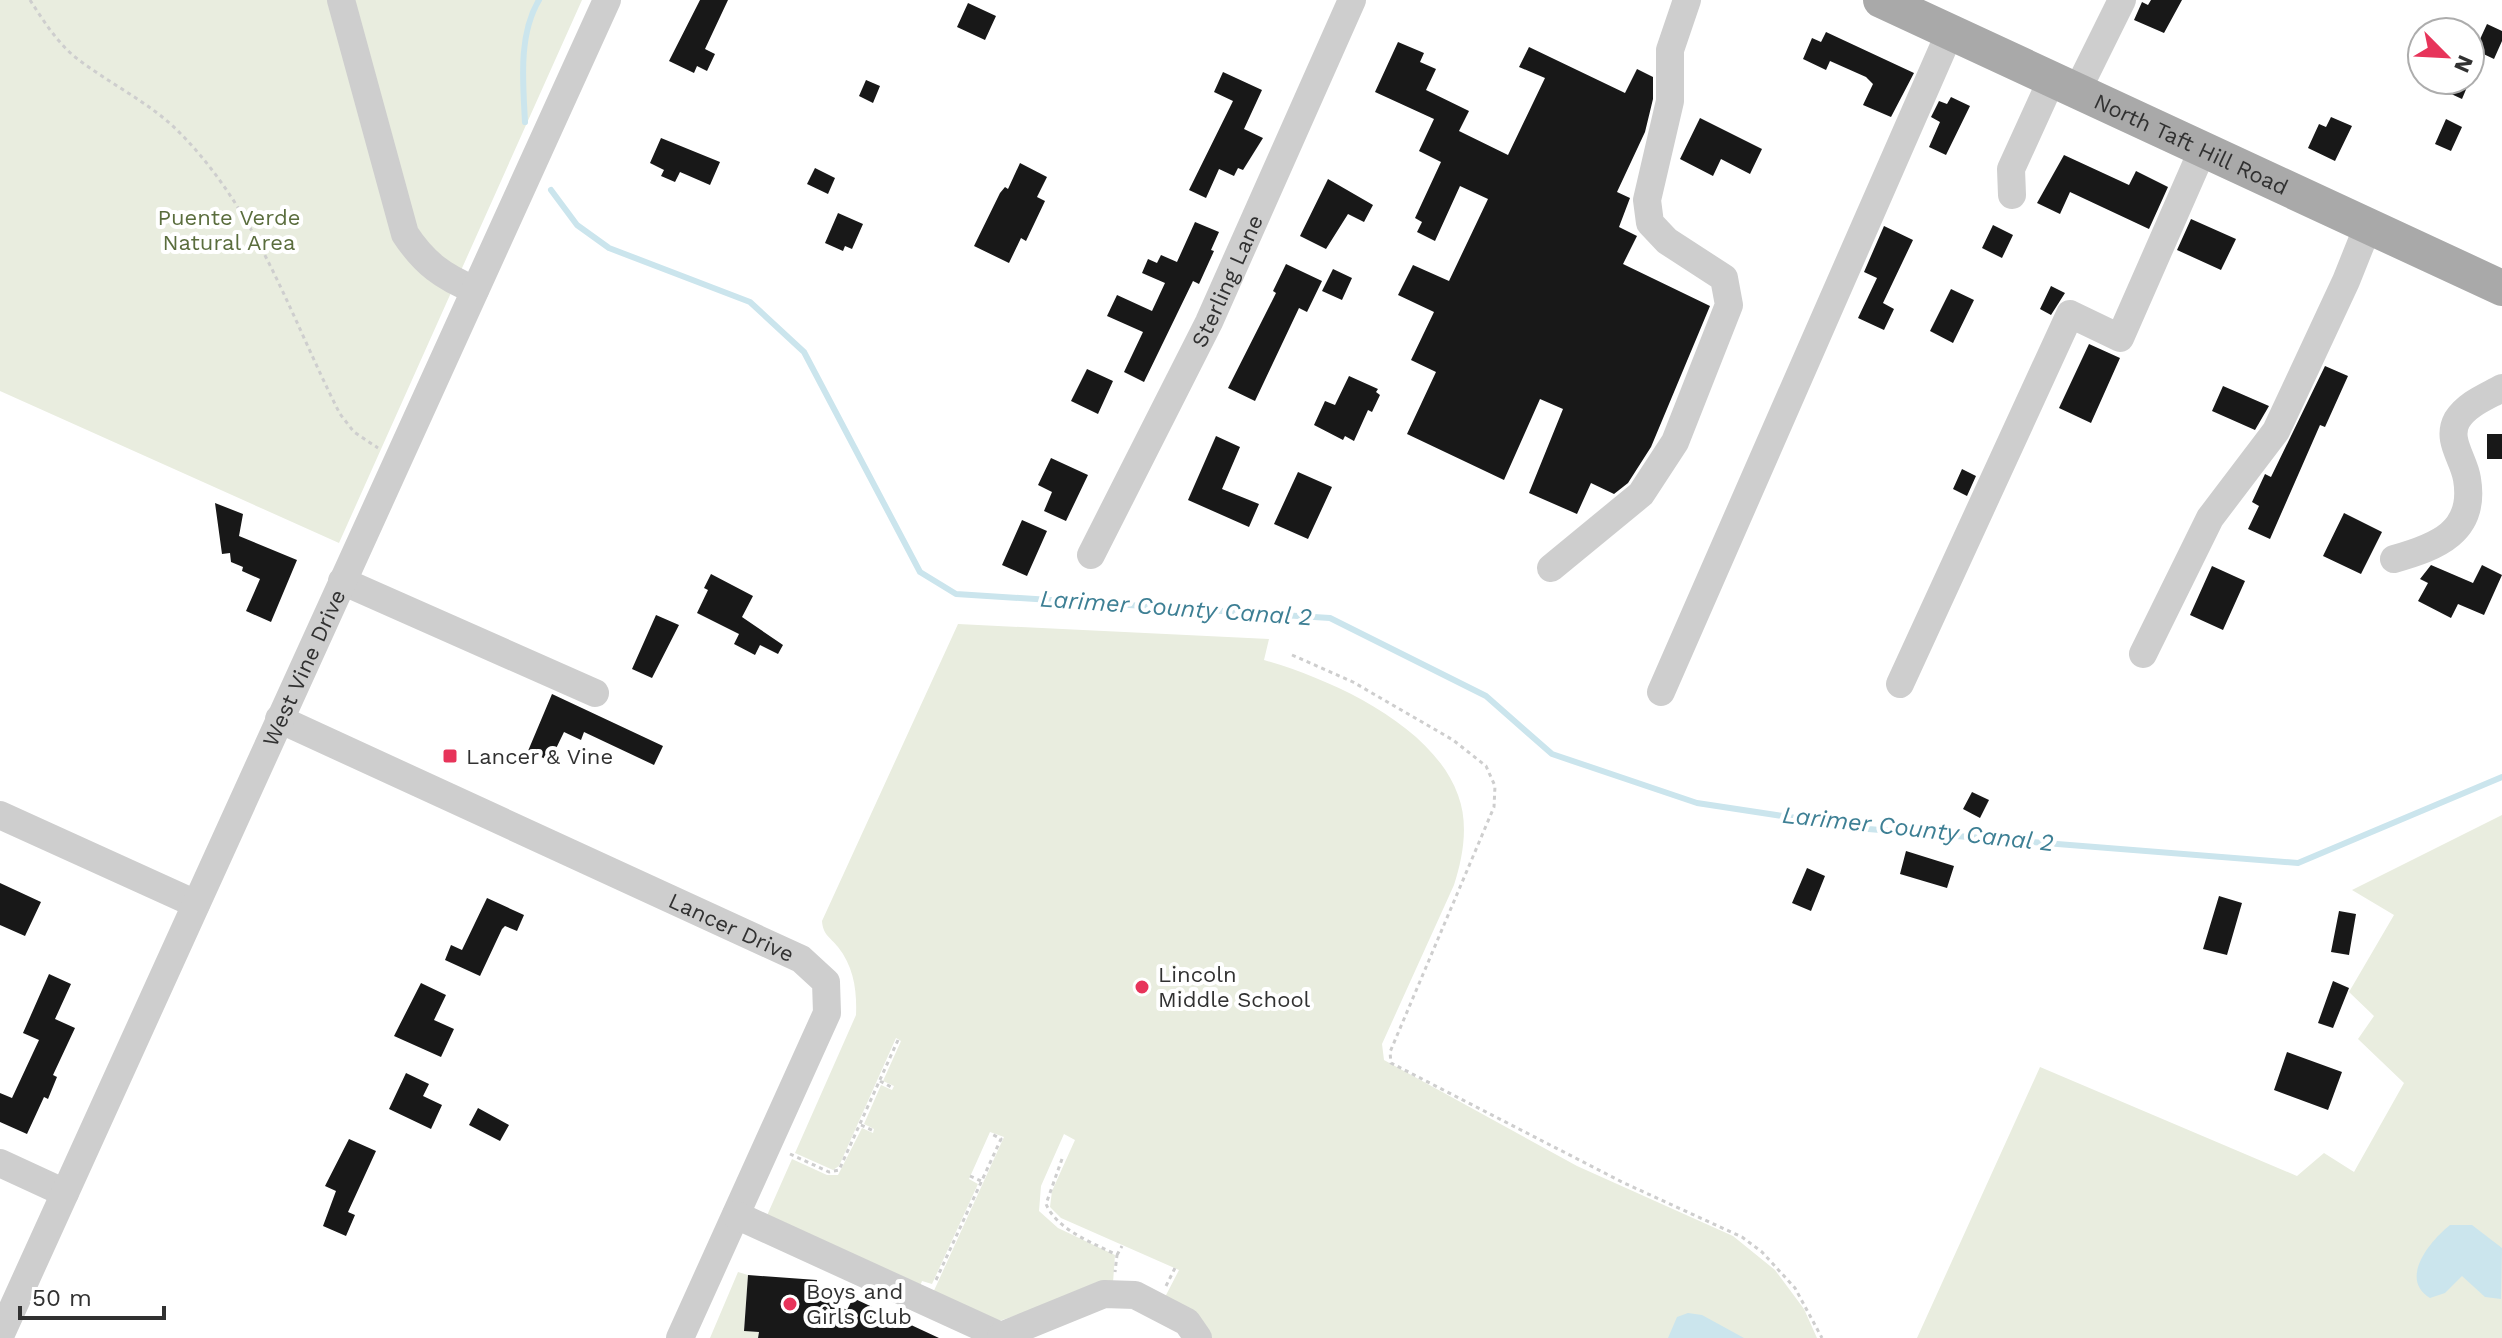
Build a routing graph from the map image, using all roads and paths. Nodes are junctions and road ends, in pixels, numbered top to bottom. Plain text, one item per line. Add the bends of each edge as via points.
1 (30, 0) edge
2 (341, 0) edge
3 (607, 0) edge
4 (1352, 0) edge
5 (1687, 0) edge
6 (1881, 0) edge
7 (2122, 0) edge
8 (1950, 32) junction
9 (2065, 85) junction
10 (2203, 149) junction
11 (2012, 195) dead end
12 (2368, 226) junction
13 (2502, 288) edge
14 (475, 290) junction
15 (2502, 388) edge
16 (398, 458) junction
17 (1091, 555) dead end
18 (2394, 559) dead end
19 (1551, 568) dead end
20 (342, 581) junction
21 (2143, 654) dead end
22 (1292, 655) dead end
23 (1900, 684) dead end
24 (1661, 692) dead end
25 (595, 693) dead end
26 (279, 719) junction
27 (0, 815) edge
28 (196, 904) junction
29 (898, 1040) dead end
30 (880, 1081) junction
31 (893, 1088) dead end
32 (861, 1125) junction
33 (874, 1131) dead end
34 (990, 1133) dead end
35 (768, 1144) junction
36 (1062, 1159) dead end
37 (0, 1163) edge
38 (970, 1176) dead end
39 (981, 1181) junction
40 (65, 1193) junction
41 (736, 1215) junction
42 (1122, 1246) dead end
43 (1117, 1255) junction
44 (1116, 1295) junction
45 (926, 1301) junction
46 (955, 1328) edge
47 (0, 1336) edge
48 (1003, 1337) edge
49 (680, 1338) edge
50 (1198, 1338) edge
51 (1822, 1338) edge

1 - 16 path via 73,55 176,129 231,192 267,255 340,414 354,432
2 - 14 street via 405,234 420,258 444,278
3 - 14 street, West Vine Drive
4 - 17 street, Sterling Lane via 1209,322
5 - 19 street via 1670,50 1670,101 1647,200 1650,223 1667,241 1724,278 1729,305 1675,442 1641,494
6 - 8 main road, North Taft Hill Road
7 - 9 street
8 - 9 main road, North Taft Hill Road
8 - 24 street
9 - 10 main road, North Taft Hill Road
9 - 11 street via 2011,169
10 - 12 main road, North Taft Hill Road
10 - 23 street via 2120,338 2070,314
12 - 13 main road, North Taft Hill Road
12 - 21 street via 2276,431 2210,518
14 - 16 street, West Vine Drive
15 - 18 street via 2469,407 2452,436 2467,479 2467,509 2460,526 2432,549
16 - 20 street, West Vine Drive
20 - 25 street
20 - 26 street, West Vine Drive
22 - 51 path via 1353,682 1453,740 1486,766 1495,786 1494,807 1390,1052 1391,1063 1622,1182 1742,1237 1795,1288
26 - 28 street, West Vine Drive
26 - 35 street, Lancer Drive via 801,959 818,972 829,995 827,1013
27 - 28 street
28 - 40 street, West Vine Drive
29 - 30 path
30 - 31 path
30 - 32 path
32 - 33 path
32 - 35 path via 834,1173
34 - 39 path via 1001,1139
35 - 41 street, Lancer Drive
36 - 43 path via 1049,1188 1050,1214
37 - 40 street
38 - 39 path
39 - 45 path
40 - 47 street, West Vine Drive
41 - 45 street
41 - 49 street, Lancer Drive
42 - 43 path
43 - 44 path
44 - 48 street via 1104,1294
44 - 50 street via 1135,1295 1187,1322
45 - 46 street
46 - 48 street

